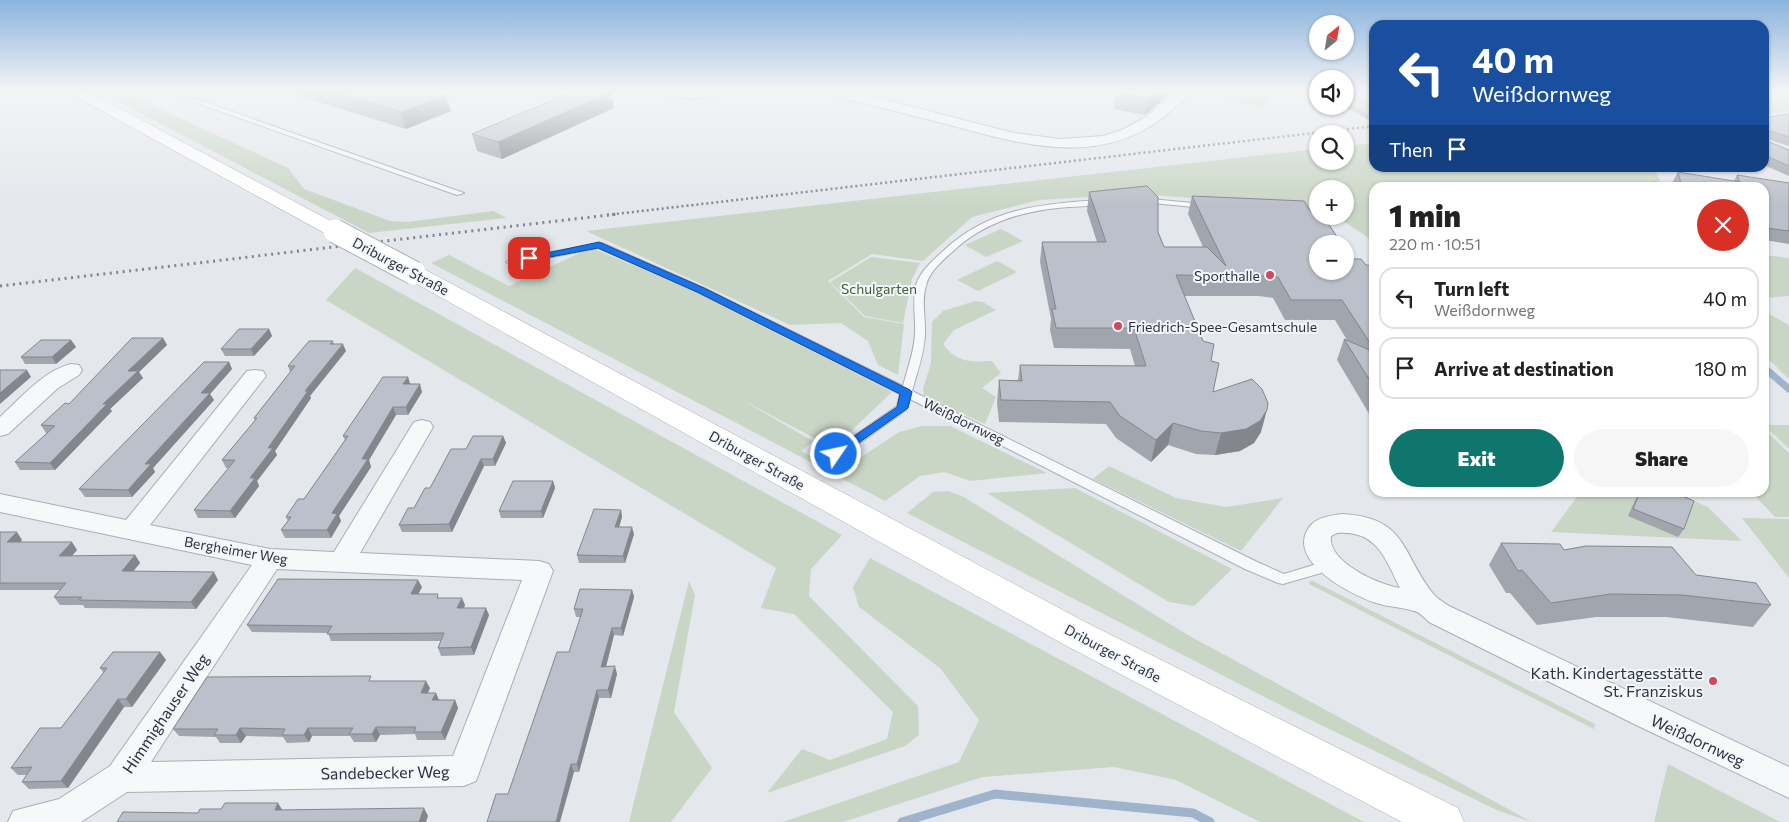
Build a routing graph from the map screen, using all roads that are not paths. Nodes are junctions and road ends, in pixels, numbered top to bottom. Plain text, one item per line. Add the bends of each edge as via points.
1 (146, 129) edge
2 (277, 129) edge
3 (983, 129) edge
4 (1134, 129) edge
5 (460, 193) dead end
6 (1130, 200) edge
7 (1112, 202) edge
8 (1212, 206) edge
9 (1296, 215) edge
10 (1309, 216) edge
11 (511, 262) dead end
12 (71, 370) dead end
13 (254, 376) dead end
14 (906, 392) junction
15 (422, 427) dead end
16 (0, 429) edge
17 (836, 454) dead end
18 (0, 503) edge
19 (131, 531) junction
20 (270, 559) junction
21 (341, 563) junction
22 (1330, 565) junction
23 (539, 571) joint
24 (1422, 601) junction
25 (122, 777) junction
26 (1789, 783) edge
27 (25, 822) edge
28 (1443, 822) edge

1 - 28 main road, Driburger Straße, bridge via 1076,634
2 - 5 lane
3 - 4 street via 1056,144 1087,143
6 - 8 lane
7 - 14 lane via 1018,211 991,219 951,246 921,283 918,342
9 - 10 lane
11 - 14 lane, Weißdornweg via 599,245 701,290
12 - 16 street via 50,384
13 - 19 street
14 - 17 lane via 902,408
14 - 22 lane, Weißdornweg via 1250,566 1283,579
15 - 21 street
18 - 19 street, Bergheimer Weg
19 - 20 street, Bergheimer Weg
20 - 21 street, Bergheimer Weg
20 - 25 street, Himmighauser Weg
21 - 23 street, Bergheimer Weg
22 - 24 street, Weißdornweg via 1384,595
22 - 24 street, Weißdornweg via 1316,544 1318,533 1337,523 1372,528 1386,538 1399,556
23 - 25 street, Sandebecker Weg via 464,770
24 - 26 street, Weißdornweg via 1439,614 1475,632
25 - 27 street, Himmighauser Weg via 66,813

